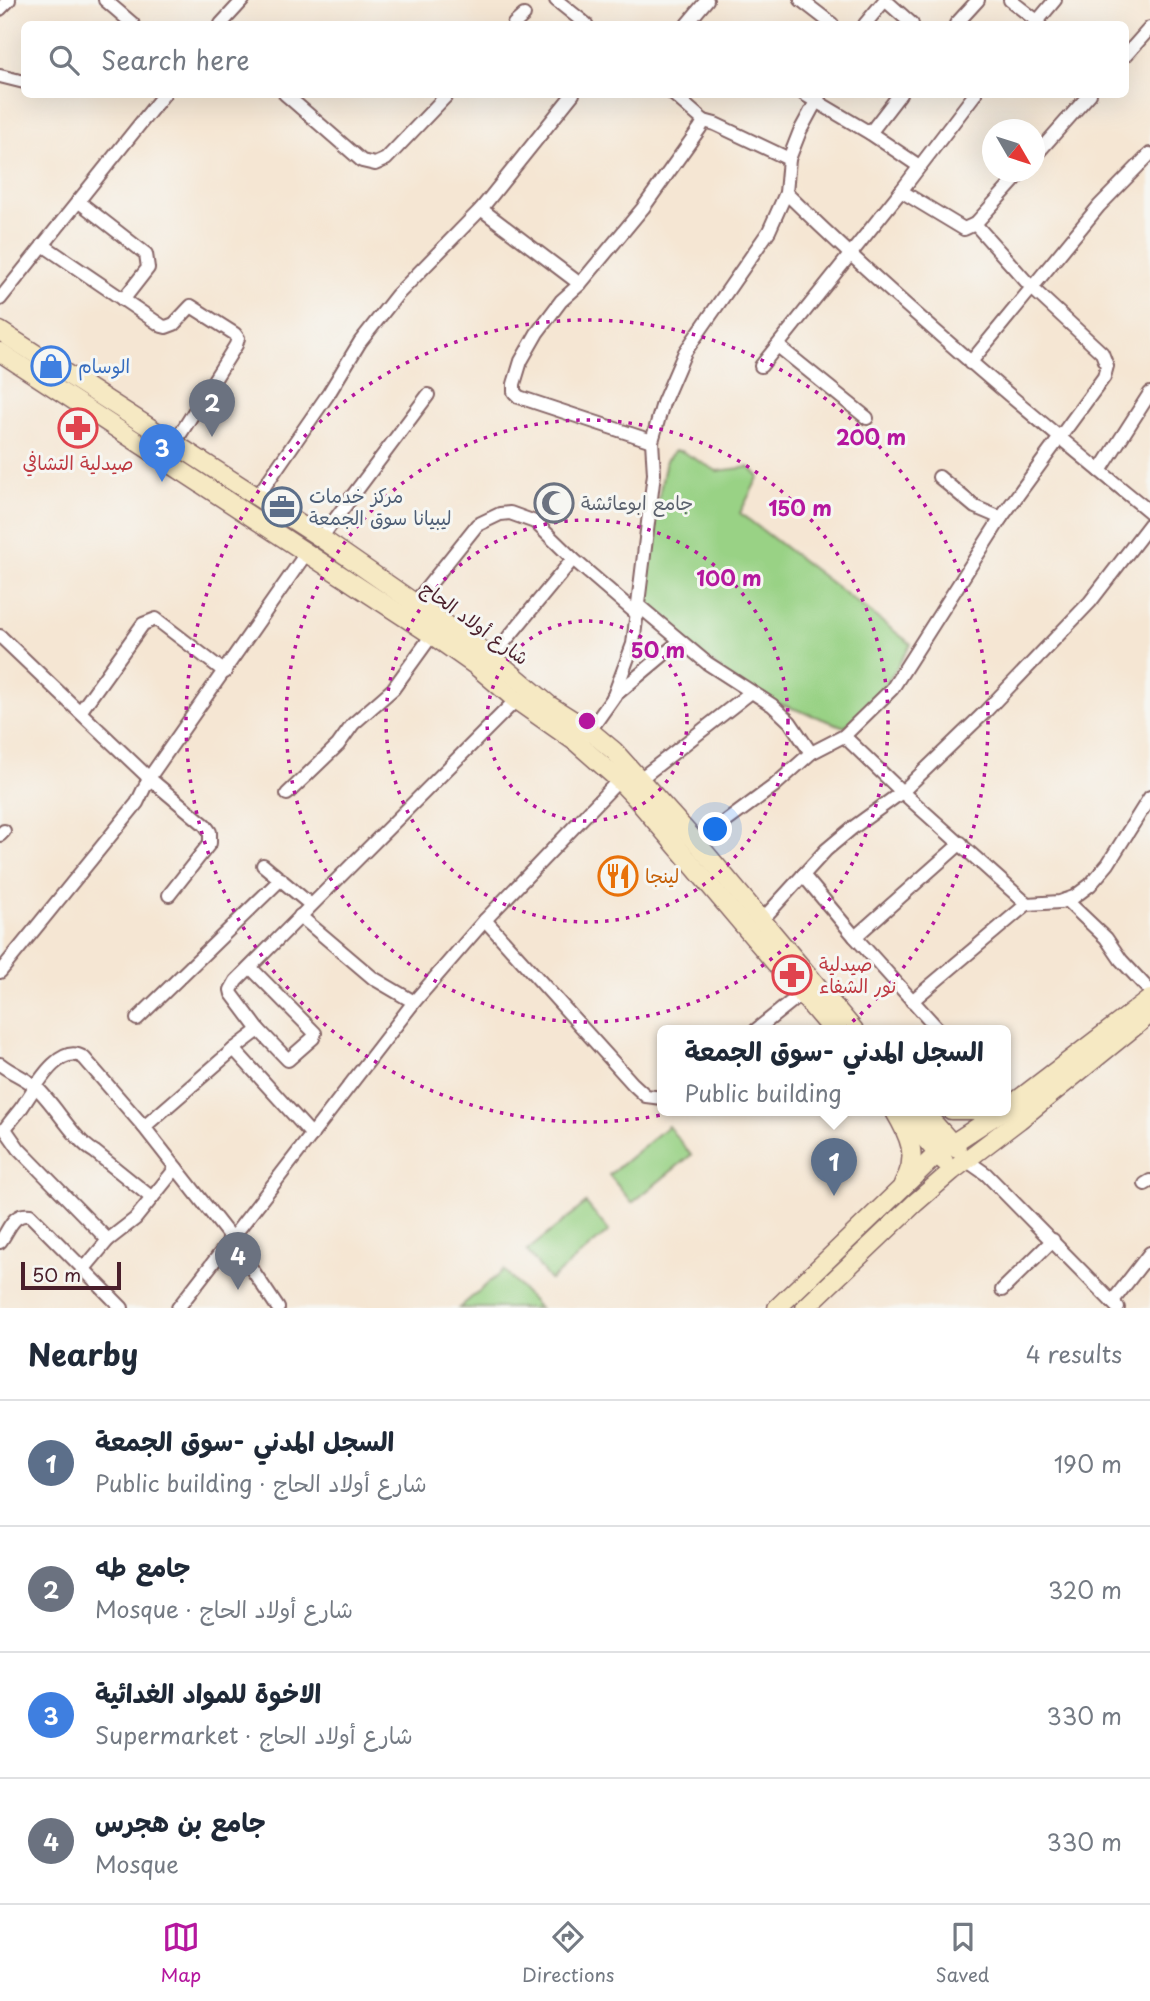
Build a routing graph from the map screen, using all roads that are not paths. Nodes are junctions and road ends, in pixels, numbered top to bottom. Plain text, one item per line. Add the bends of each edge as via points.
1 (9, 0) edge
2 (105, 0) edge
3 (243, 0) edge
4 (556, 0) edge
5 (707, 0) edge
6 (801, 0) edge
7 (885, 0) edge
8 (978, 0) edge
9 (1010, 0) edge
10 (1055, 0) edge
11 (0, 9) edge
12 (690, 20) edge
13 (130, 21) edge
14 (224, 21) edge
15 (582, 21) edge
16 (828, 21) edge
17 (868, 21) edge
18 (909, 21) edge
19 (959, 21) edge
20 (1034, 21) edge
21 (1038, 21) edge
22 (1150, 28) edge
23 (1129, 51) edge
24 (0, 76) edge
25 (21, 81) edge
26 (161, 98) edge
27 (290, 98) edge
28 (444, 98) edge
29 (570, 98) edge
30 (678, 98) edge
31 (813, 98) edge
32 (815, 98) edge
33 (897, 98) edge
34 (972, 98) edge
35 (1086, 98) edge
36 (704, 121) junction
37 (870, 133) junction
38 (1045, 145) edge
39 (1150, 154) edge
40 (789, 159) junction
41 (919, 166) junction
42 (1013, 182) edge
43 (901, 191) junction
44 (786, 193) junction
45 (78, 201) junction
46 (481, 209) junction
47 (975, 224) junction
48 (43, 245) junction
49 (849, 254) junction
50 (580, 284) junction
51 (1032, 288) junction
52 (0, 299) edge
53 (123, 300) junction
54 (0, 331) edge
55 (778, 346) junction
56 (0, 352) edge
57 (970, 363) junction
58 (761, 366) dead end
59 (1150, 393) edge
60 (428, 395) dead end
61 (867, 418) dead end
62 (1061, 439) junction
63 (652, 441) junction
64 (174, 444) junction
65 (1100, 471) junction
66 (939, 477) dead end
67 (257, 497) junction
68 (1150, 512) edge
69 (1001, 518) junction
70 (1150, 524) edge
71 (321, 538) junction
72 (307, 552) junction
73 (573, 559) junction
74 (414, 604) junction
75 (638, 610) junction
76 (432, 635) junction
77 (0, 636) edge
78 (680, 641) junction
79 (492, 657) junction
80 (225, 672) junction
81 (750, 693) junction
82 (612, 698) junction
83 (516, 700) junction
84 (80, 712) junction
85 (844, 736) junction
86 (584, 737) junction
87 (811, 753) junction
88 (149, 778) junction
89 (640, 779) junction
90 (619, 780) junction
91 (902, 792) junction
92 (288, 793) dead end
93 (1150, 797) edge
94 (697, 843) junction
95 (961, 843) junction
96 (263, 865) dead end
97 (803, 875) junction
98 (281, 879) junction
99 (169, 895) dead end
100 (1066, 900) junction
101 (1027, 904) junction
102 (311, 905) junction
103 (300, 916) junction
104 (485, 920) junction
105 (762, 920) junction
106 (855, 937) junction
107 (250, 967) junction
108 (0, 972) edge
109 (1150, 991) edge
110 (802, 994) junction
111 (1150, 999) edge
112 (912, 1000) junction
113 (414, 1002) junction
114 (1150, 1014) edge
115 (137, 1020) dead end
116 (762, 1025) edge
117 (828, 1025) edge
118 (850, 1025) edge
119 (934, 1025) edge
120 (259, 1030) junction
121 (234, 1049) junction
122 (0, 1064) edge
123 (34, 1086) junction
124 (1024, 1096) junction
125 (657, 1097) edge
126 (1011, 1101) edge
127 (1011, 1106) edge
128 (898, 1116) edge
129 (909, 1116) edge
130 (926, 1116) edge
131 (996, 1116) edge
132 (144, 1127) junction
133 (312, 1135) junction
134 (945, 1148) junction
135 (959, 1166) junction
136 (176, 1168) junction
137 (152, 1198) junction
138 (890, 1201) junction
139 (231, 1238) junction
140 (1, 1240) edge
141 (108, 1240) junction
142 (1053, 1240) junction
143 (1150, 1253) edge
144 (83, 1270) junction
145 (1002, 1290) dead end
146 (1115, 1305) edge
147 (811, 1306) edge
148 (122, 1308) edge
149 (178, 1308) edge
150 (278, 1308) edge
151 (777, 1308) edge

1 - 11 street
2 - 13 street
3 - 14 street
4 - 15 street
5 - 12 street
6 - 16 street
7 - 17 street
7 - 18 street
8 - 19 street
9 - 20 street
10 - 21 street
22 - 23 street
24 - 25 street
26 - 45 street
27 - 28 street via 362,161 374,164 387,159
29 - 46 street
30 - 36 street
31 - 40 street
32 - 37 street
33 - 37 street
34 - 41 street
35 - 38 street
36 - 40 street
36 - 50 street via 643,208
37 - 41 street
39 - 51 street
40 - 44 street
41 - 43 street
42 - 47 street
43 - 47 street via 964,229
43 - 49 street
44 - 49 street
44 - 63 street via 755,255 685,352
45 - 48 street
45 - 53 street via 146,254 148,268
46 - 50 street
46 - 67 street via 397,295 360,342
47 - 51 street
48 - 52 street
48 - 53 street
49 - 55 street
49 - 57 street
50 - 63 street via 537,333 521,361 514,392
51 - 57 street
51 - 62 street via 1102,354 1107,366 1099,387
53 - 64 street via 166,327 191,306 238,338
54 - 64 main road, شارع أولاد الحاج
55 - 58 street
55 - 61 street
56 - 72 main road, شارع أولاد الحاج
57 - 62 street
59 - 65 street
60 - 71 street
62 - 65 street
62 - 69 street
63 - 75 street via 654,474
64 - 67 main road, شارع أولاد الحاج
65 - 68 street
66 - 69 street via 975,507
67 - 71 main road, شارع أولاد الحاج
69 - 85 street via 892,689
70 - 91 street via 1067,627
71 - 74 main road, شارع أولاد الحاج
72 - 76 main road, شارع أولاد الحاج
72 - 80 street
73 - 74 street via 535,522 500,514 477,525
73 - 75 street
73 - 79 street
74 - 79 main road, شارع أولاد الحاج
75 - 78 street
75 - 82 street via 633,644
76 - 83 main road, شارع أولاد الحاج
76 - 92 street via 393,689
77 - 84 street
78 - 81 street
78 - 82 street
79 - 86 main road, شارع أولاد الحاج
80 - 84 street via 156,619 150,620
80 - 88 street
81 - 87 street via 790,722
81 - 89 street
82 - 86 street
83 - 86 main road, شارع أولاد الحاج
83 - 102 street
84 - 88 street
85 - 87 street
85 - 91 street
86 - 89 main road, شارع أولاد الحاج via 614,751
86 - 90 main road, شارع أولاد الحاج
87 - 94 street
88 - 99 street via 210,832 210,843
88 - 108 street via 125,819
89 - 94 main road, شارع أولاد الحاج
90 - 104 street
90 - 110 main road, شارع أولاد الحاج
91 - 95 street
91 - 97 street via 851,828
93 - 100 street via 1108,864 1090,885
94 - 105 main road, شارع أولاد الحاج
95 - 101 street
95 - 106 street
96 - 98 street
97 - 105 street
97 - 106 street
98 - 102 street
98 - 115 street
100 - 101 street
100 - 109 street via 1106,937
101 - 112 street
102 - 103 street
103 - 107 street
103 - 113 street via 373,978
104 - 113 street
104 - 125 street via 633,1084 646,1096
105 - 118 main road, شارع أولاد الحاج
106 - 112 street
107 - 120 street via 231,990
107 - 120 street via 315,1032 288,1060
110 - 116 street
110 - 117 main road, شارع أولاد الحاج
111 - 124 main road
112 - 119 street
113 - 133 street
114 - 135 main road
120 - 121 street
121 - 132 street
121 - 133 street
122 - 123 street
123 - 132 street via 59,1059 77,1053
123 - 137 street via 85,1146
123 - 141 street via 5,1129
124 - 126 main road
124 - 127 main road
128 - 138 main road via 910,1137 912,1163
129 - 134 main road
130 - 134 main road
131 - 134 main road
132 - 136 street
133 - 139 street
134 - 135 main road
134 - 138 main road
135 - 142 street via 986,1174
135 - 147 main road
136 - 137 street
136 - 139 street
137 - 141 street
138 - 151 main road
139 - 149 street
139 - 150 street
140 - 144 street via 16,1217 30,1215
141 - 144 street
142 - 145 street
142 - 146 street
143 - 146 street
144 - 148 street

